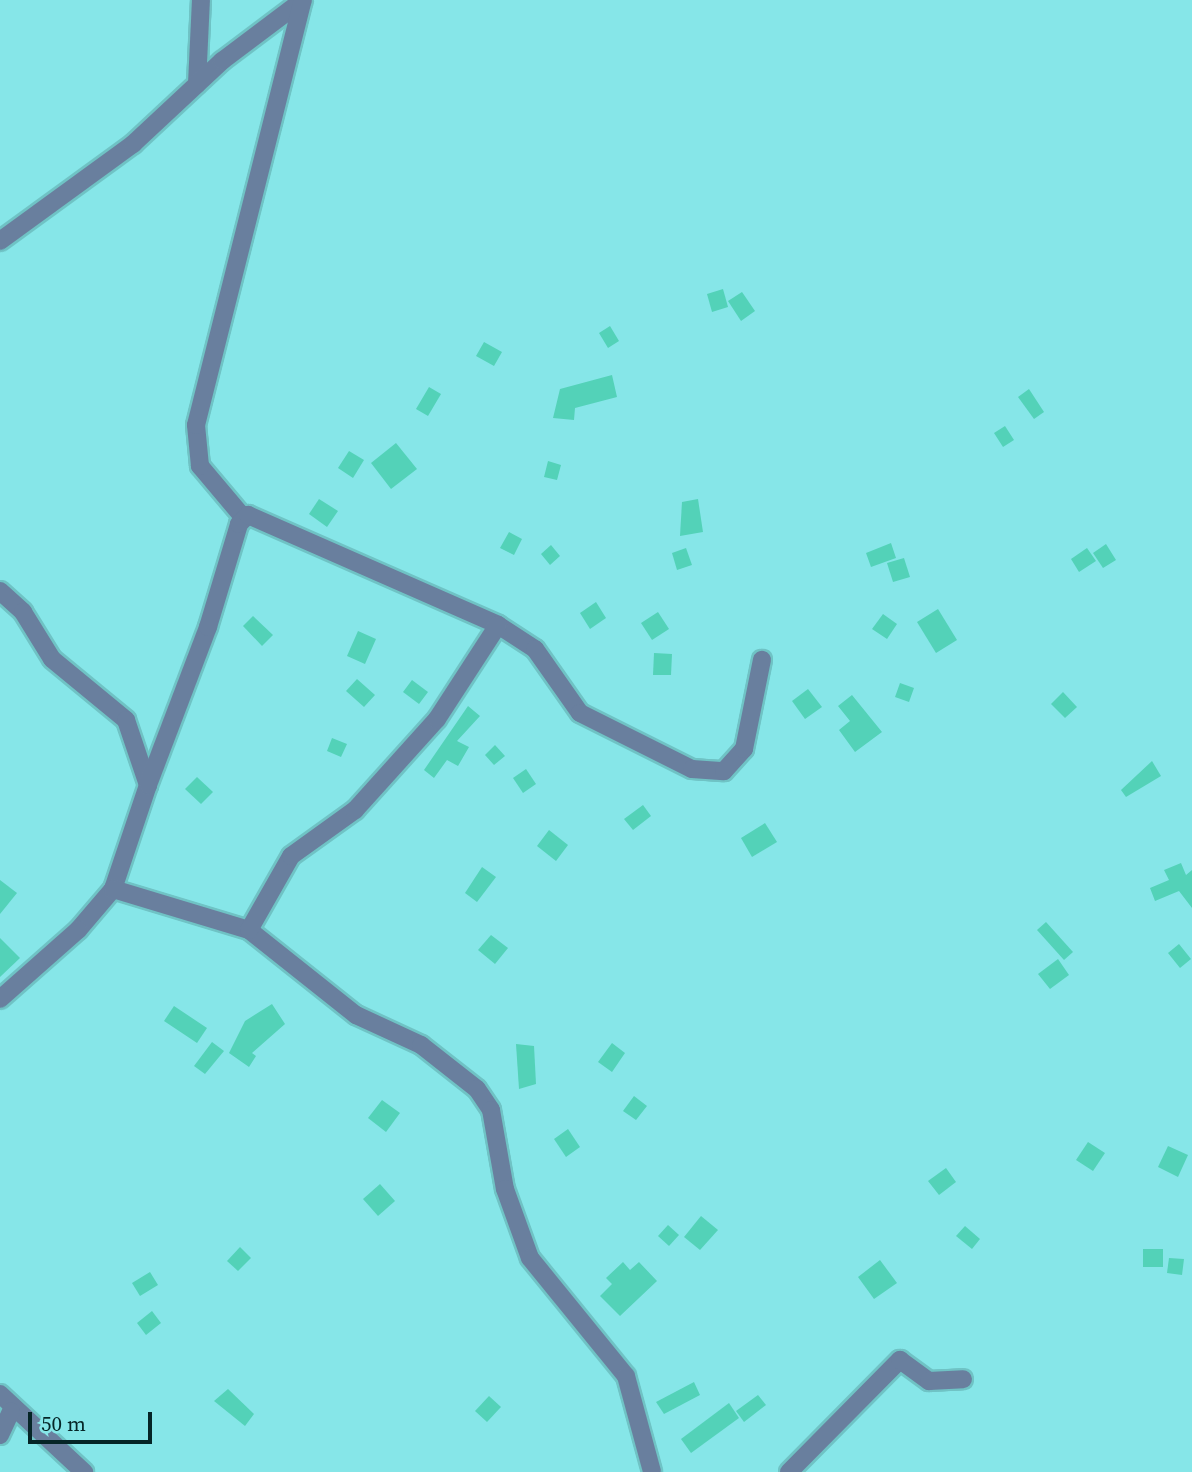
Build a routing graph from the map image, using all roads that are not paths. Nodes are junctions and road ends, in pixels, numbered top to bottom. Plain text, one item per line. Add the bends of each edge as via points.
1 (201, 0) edge
2 (282, 0) edge
3 (303, 0) edge
4 (272, 22) junction
5 (197, 84) junction
6 (0, 241) edge
7 (243, 517) junction
8 (0, 591) edge
9 (498, 625) junction
10 (762, 660) dead end
11 (148, 785) junction
12 (113, 889) junction
13 (249, 930) junction
14 (0, 999) edge
15 (963, 1379) dead end
16 (0, 1394) edge
17 (11, 1411) junction
18 (0, 1435) edge
19 (84, 1472) edge
20 (652, 1472) edge
21 (789, 1472) edge

1 - 5 street
2 - 4 street
3 - 4 street
3 - 7 street via 196,425 201,466
4 - 5 street
5 - 6 street via 133,144
7 - 9 street via 254,515
7 - 11 street
8 - 11 street via 23,612 52,659 115,706 136,743
9 - 10 street via 535,649 568,700 602,728 710,773 724,771 744,749
9 - 13 street via 437,719 355,810 291,856
11 - 12 street
12 - 13 street
12 - 14 street via 78,930
13 - 20 street via 356,1016 421,1045 477,1089 491,1110 505,1189 530,1258 626,1376
15 - 21 street via 929,1381 900,1360
16 - 17 street
17 - 18 street
17 - 19 street

